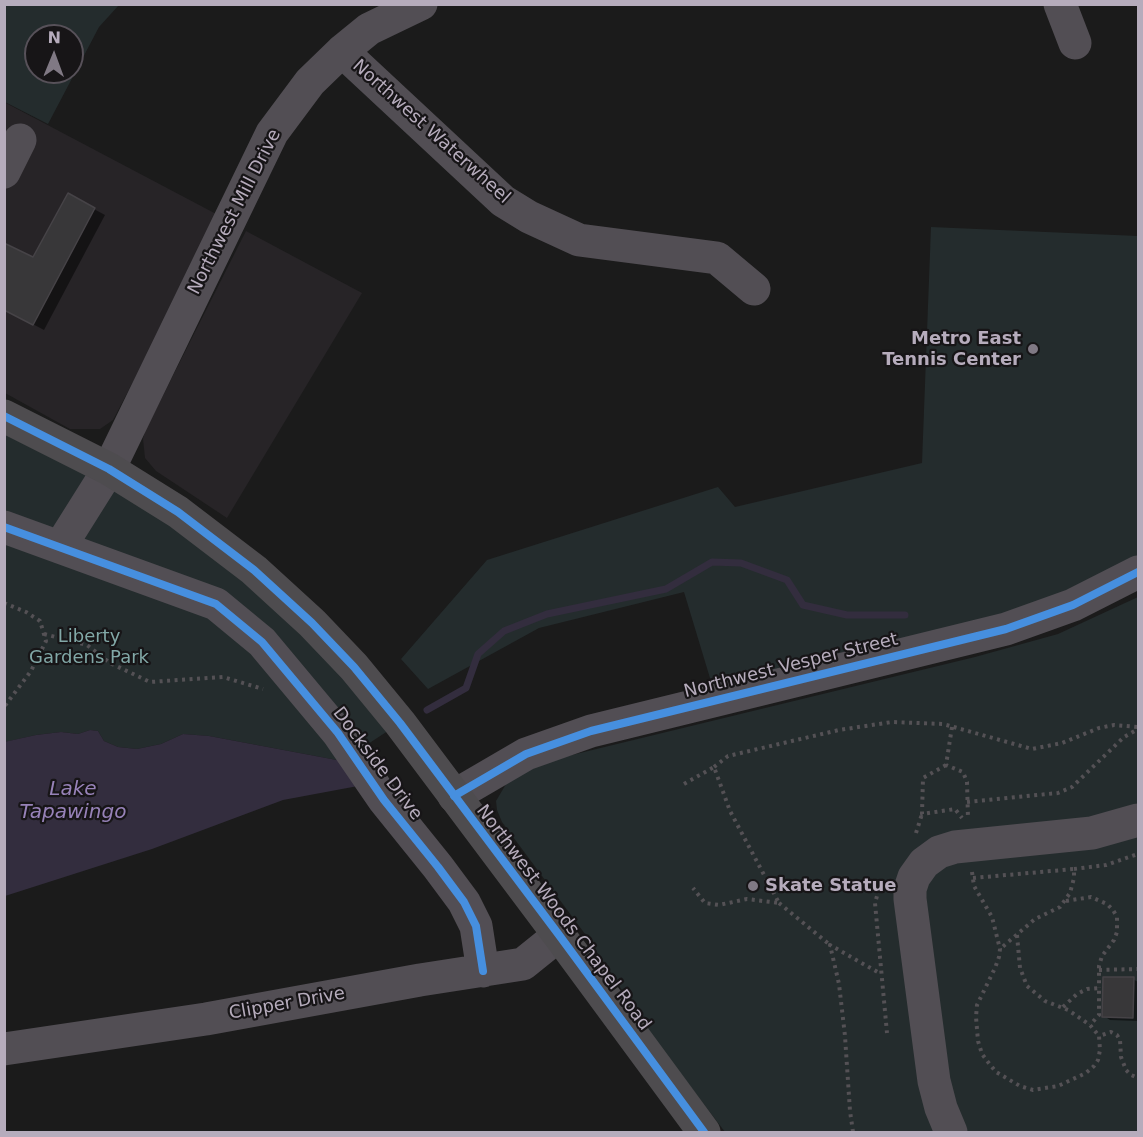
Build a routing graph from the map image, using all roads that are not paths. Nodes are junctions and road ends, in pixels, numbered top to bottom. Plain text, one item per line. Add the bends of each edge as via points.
1 (421, 4) edge
2 (1060, 4) edge
3 (1075, 43) dead end
4 (342, 51) junction
5 (20, 140) dead end
6 (4, 172) edge
7 (754, 289) dead end
8 (4, 416) edge
9 (109, 470) junction
10 (4, 527) edge
11 (60, 548) junction
12 (1138, 572) edge
13 (454, 796) junction
14 (1138, 820) edge
15 (559, 935) junction
16 (483, 971) junction
17 (4, 1049) edge
18 (704, 1132) edge
19 (951, 1132) edge

1 - 4 street, Northwest Mill Drive via 369,29
2 - 3 street
4 - 7 street, Northwest Waterwheel via 503,201 529,217 579,240 717,258
4 - 9 street, Northwest Mill Drive via 310,82 272,133
5 - 6 street
8 - 9 main road, Northwest Woods Chapel Road
9 - 11 street, Northwest Mill Drive
9 - 13 main road, Northwest Woods Chapel Road via 178,512 245,563 312,623 394,715
10 - 11 street, Dockside Drive
11 - 16 street, Dockside Drive via 216,604 262,642 338,733 464,903 476,927
12 - 13 street, Northwest Vesper Street via 1073,605 1006,629 591,731 526,754
13 - 15 main road, Northwest Woods Chapel Road
14 - 19 street via 1092,833 955,847 939,852 914,877 910,899 934,1081
15 - 16 street, Clipper Drive via 523,964
15 - 18 main road, Northwest Woods Chapel Road
16 - 17 street, Clipper Drive

